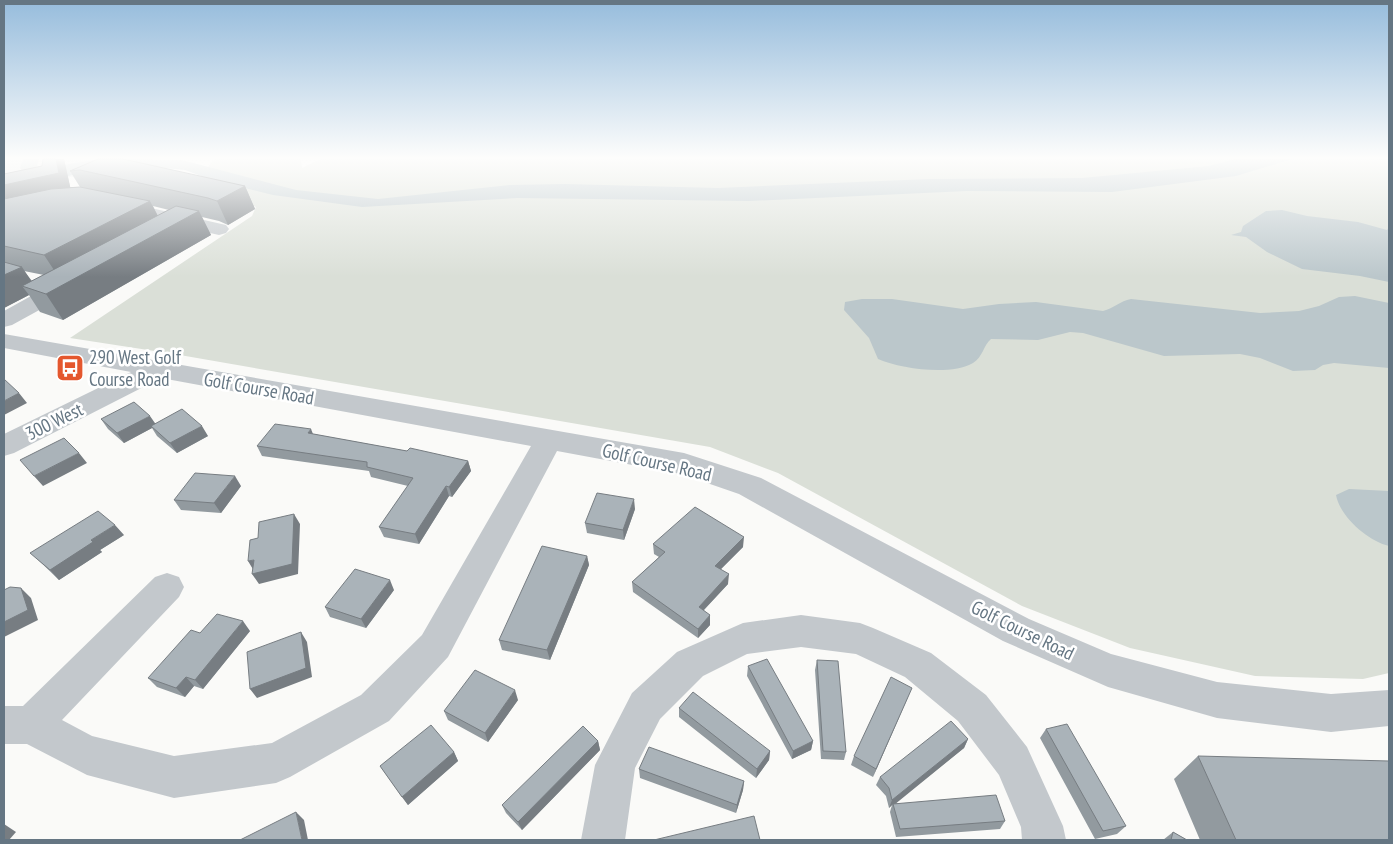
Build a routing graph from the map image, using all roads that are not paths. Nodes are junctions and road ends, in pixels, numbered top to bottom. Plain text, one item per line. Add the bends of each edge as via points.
1 (102, 203) edge
2 (184, 222) junction
3 (219, 229) dead end
4 (158, 236) edge
5 (37, 282) edge
6 (5, 337) edge
7 (158, 370) junction
8 (549, 439) junction
9 (4, 446) edge
10 (167, 587) dead end
11 (1389, 708) edge
12 (17, 725) edge
13 (603, 840) edge
14 (1044, 840) edge

1 - 2 street
2 - 3 street
2 - 4 street
5 - 6 street via 71,284
6 - 7 street, Golf Course Road
7 - 8 street, Golf Course Road
7 - 9 street, 300 West
8 - 11 street, Golf Course Road via 684,464 750,486 1016,630 1108,670 1218,700 1331,713
8 - 12 street via 435,646 375,708 276,763 174,777 87,755
10 - 12 street
13 - 14 street via 615,765 646,706 690,664 743,639 800,630 860,639 918,665 972,708 1013,761 1042,826

